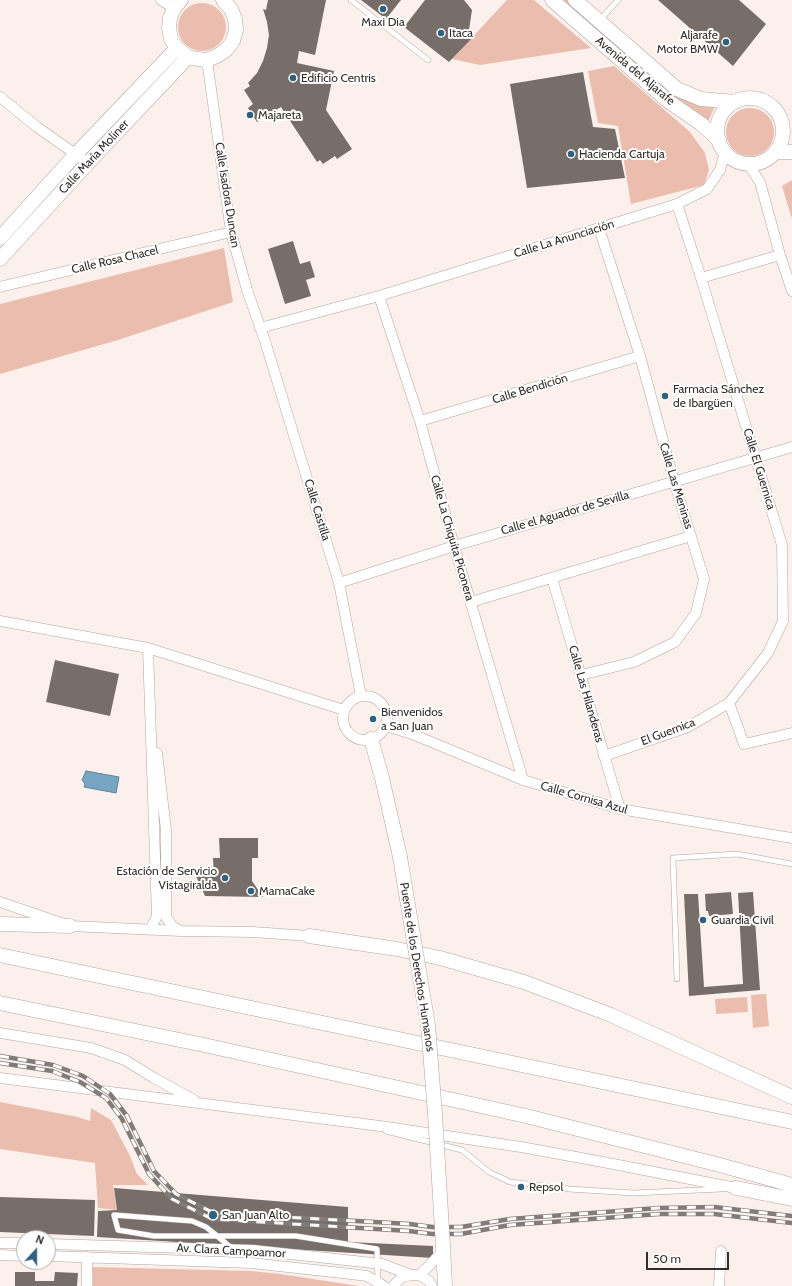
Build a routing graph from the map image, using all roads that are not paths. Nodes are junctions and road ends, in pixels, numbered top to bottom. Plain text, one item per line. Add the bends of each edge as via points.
1 (161, 0) edge
2 (351, 0) edge
3 (552, 0) edge
4 (575, 0) edge
5 (618, 0) edge
6 (230, 3) edge
7 (178, 4) edge
8 (600, 21) junction
9 (177, 48) junction
10 (188, 57) junction
11 (207, 60) junction
12 (428, 60) dead end
13 (0, 97) edge
14 (735, 102) junction
15 (776, 109) junction
16 (792, 118) edge
17 (722, 146) junction
18 (777, 152) junction
19 (792, 152) edge
20 (76, 154) junction
21 (88, 163) junction
22 (748, 164) junction
23 (677, 204) junction
24 (599, 228) junction
25 (231, 232) junction
26 (0, 238) edge
27 (780, 255) junction
28 (0, 258) edge
29 (701, 278) junction
30 (0, 287) edge
31 (792, 291) edge
32 (379, 296) junction
33 (260, 328) junction
34 (640, 356) junction
35 (420, 421) junction
36 (792, 447) edge
37 (756, 458) junction
38 (674, 482) junction
39 (691, 536) junction
40 (454, 546) junction
41 (552, 578) junction
42 (339, 583) junction
43 (471, 602) junction
44 (0, 621) edge
45 (148, 648) junction
46 (580, 675) junction
47 (361, 696) junction
48 (729, 703) junction
49 (344, 710) junction
50 (386, 726) junction
51 (151, 730) junction
52 (792, 733) edge
53 (371, 739) junction
54 (604, 756) junction
55 (523, 780) junction
56 (620, 809) junction
57 (792, 838) edge
58 (792, 864) edge
59 (0, 902) edge
60 (0, 924) edge
61 (70, 926) junction
62 (150, 930) junction
63 (181, 931) junction
64 (309, 936) joint
65 (0, 955) edge
66 (677, 979) dead end
67 (0, 1003) edge
68 (0, 1033) edge
69 (0, 1078) edge
70 (792, 1097) edge
71 (199, 1102) junction
72 (350, 1122) junction
73 (792, 1122) edge
74 (792, 1185) edge
75 (736, 1188) junction
76 (792, 1199) edge
77 (0, 1243) edge
78 (16, 1243) edge
79 (56, 1244) edge
80 (443, 1249) junction
81 (241, 1250) junction
82 (721, 1251) dead end
83 (0, 1255) edge
84 (16, 1256) edge
85 (56, 1256) edge
86 (87, 1257) junction
87 (416, 1275) junction
88 (368, 1281) edge
89 (87, 1286) edge
90 (378, 1286) edge
91 (384, 1286) edge
92 (393, 1286) edge
93 (432, 1286) edge
94 (435, 1286) edge
95 (445, 1286) edge
96 (719, 1286) edge

1 - 7 street
2 - 12 lane
3 - 17 main road, Avenida del Aljarafe via 668,101 700,123
4 - 8 main road, Avenida del Aljarafe
5 - 8 lane
6 - 11 main road via 236,30 233,41 226,50
7 - 9 main road via 170,18 169,28 171,39
8 - 14 main road, Avenida del Aljarafe via 677,89 701,99
9 - 10 main road
9 - 20 main road, Calle María Moliner
10 - 11 main road
10 - 21 main road, Calle María Moliner
11 - 25 street, Calle Isadora Duncan
13 - 20 street
14 - 15 main road via 745,98 756,98
14 - 17 main road via 720,118 717,129
15 - 16 main road
15 - 18 main road via 782,119 784,130
17 - 22 main road via 731,158
17 - 23 street, Calle La Anunciación via 720,170 707,189
18 - 19 main road
18 - 22 main road via 769,159
20 - 21 street
20 - 26 main road, Calle María Moliner
21 - 28 main road, Calle María Moliner
22 - 27 street via 760,182
23 - 24 street, Calle La Anunciación
23 - 29 street, Calle El Guernica
24 - 32 street, Calle La Anunciación
24 - 34 street, Calle Las Meninas
25 - 30 street, Calle Rosa Chacel
25 - 33 street, Calle Isadora Duncan
27 - 29 street
27 - 31 street
29 - 37 street, Calle El Guernica
32 - 33 street, Calle La Anunciación
32 - 35 street, Calle La Chiquita Piconera
33 - 42 street, Calle Castilla
34 - 35 street, Calle Bendición
34 - 38 street, Calle Las Meninas
35 - 40 street, Calle La Chiquita Piconera
36 - 37 street, Calle el Aguador de Sevilla
37 - 38 street, Calle el Aguador de Sevilla
37 - 48 street, Calle El Guernica via 782,545 783,621 768,653
38 - 39 street, Calle Las Meninas
38 - 40 street, Calle el Aguador de Sevilla
39 - 41 street
39 - 46 street, Calle Las Meninas via 704,579 696,612 675,642 634,662
40 - 42 street, Calle el Aguador de Sevilla
40 - 43 street, Calle La Chiquita Piconera
41 - 43 street
41 - 46 street, Calle Las Hilanderas
42 - 47 street, Calle Castilla
43 - 55 street, Calle La Chiquita Piconera
44 - 45 street
45 - 49 street
45 - 51 street
46 - 54 street, Calle Las Hilanderas
47 - 49 street via 350,701
47 - 50 street via 373,697 383,706 386,712
48 - 52 street via 744,744
48 - 54 street, El Guernica via 688,727
49 - 53 street via 342,717 346,730 357,739
50 - 53 street
50 - 55 street, Calle Cornisa Azul via 412,734
51 - 62 street via 157,916
51 - 63 street via 159,759 166,830 166,917 172,926
53 - 80 main road, Puente de los Derechos Humanos, bridge via 400,857 428,1025
54 - 56 street, Calle Las Hilanderas
55 - 56 street, Calle Cornisa Azul
56 - 57 street, Calle Cornisa Azul
58 - 66 lane via 737,854 673,858
59 - 61 street
60 - 61 main road
61 - 62 street
62 - 63 street
63 - 64 street
64 - 70 main road via 404,950 524,982 611,1015
65 - 73 main road
67 - 74 main road via 526,1116
68 - 71 street via 91,1048 126,1060
69 - 71 street
71 - 72 street
72 - 75 street via 528,1149
72 - 75 lane via 462,1150 489,1172 510,1182 633,1193
75 - 76 main road
77 - 78 street
79 - 81 street, Av. Clara Campoamor
80 - 87 street via 432,1264
80 - 94 street
80 - 95 main road
81 - 87 street, Av. Clara Campoamor via 382,1264
81 - 90 lane via 229,1246 206,1227 192,1221 114,1214 118,1230 154,1236 296,1236 377,1249
82 - 96 street
83 - 84 street
85 - 86 street, Av. Clara Campoamor
86 - 88 street, Av. Clara Campoamor via 252,1263 351,1274
86 - 89 street
87 - 92 street via 402,1277
87 - 93 street via 429,1281
88 - 91 street, Av. Clara Campoamor

